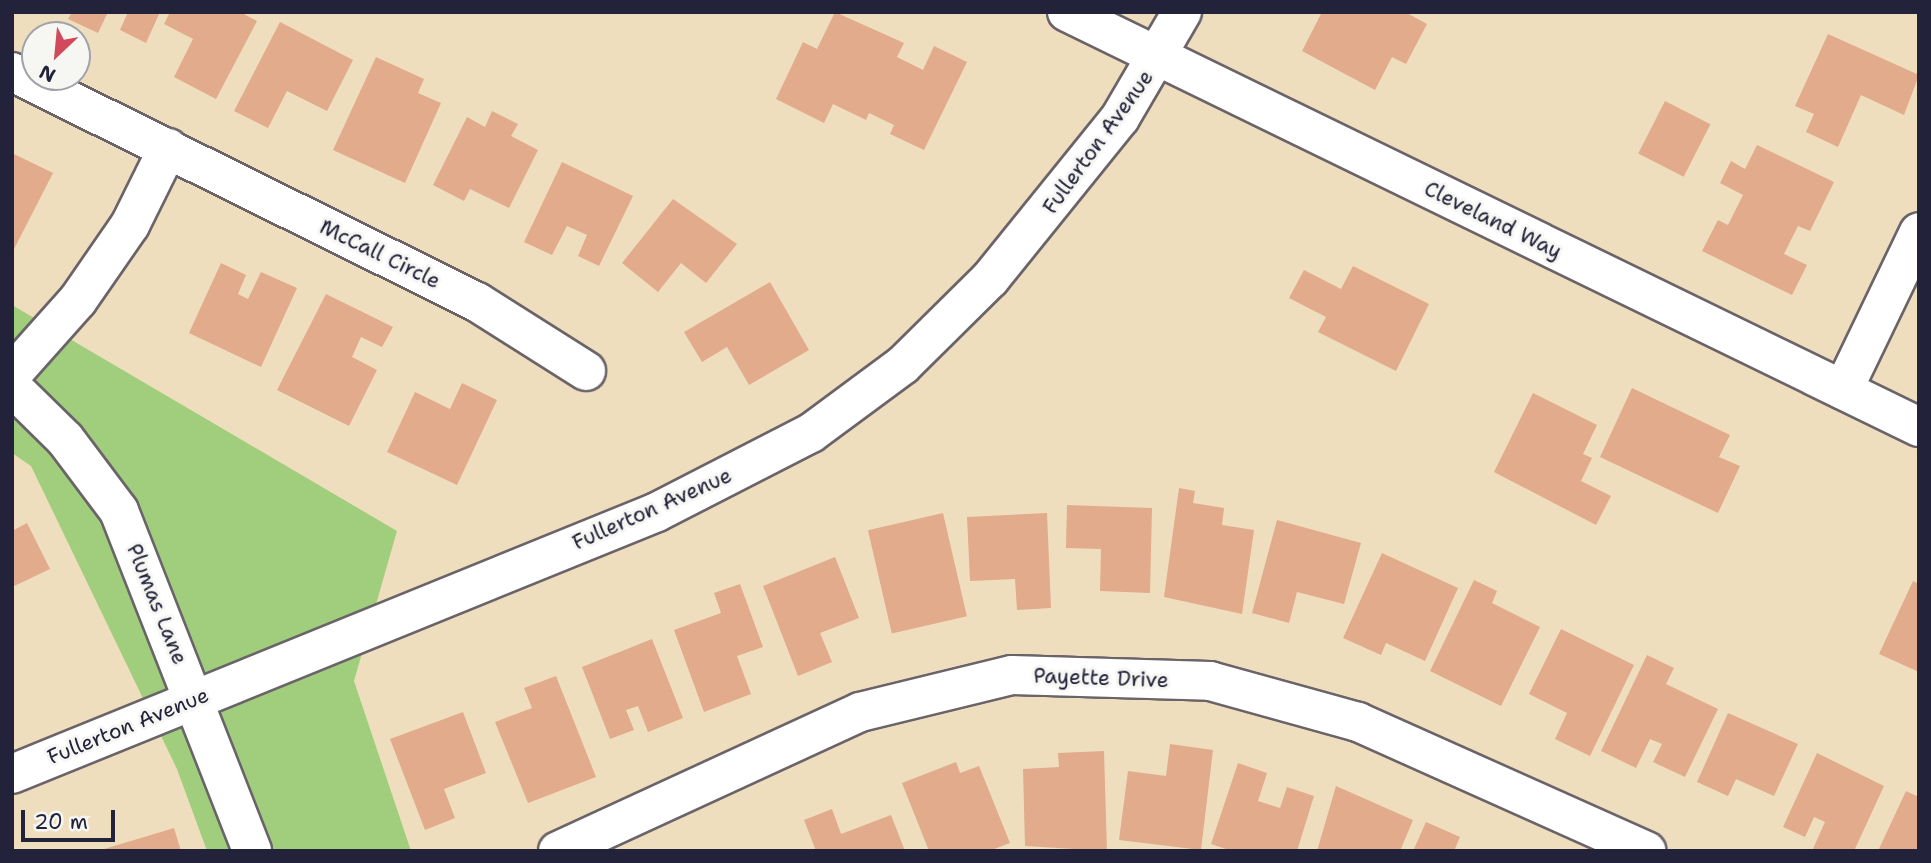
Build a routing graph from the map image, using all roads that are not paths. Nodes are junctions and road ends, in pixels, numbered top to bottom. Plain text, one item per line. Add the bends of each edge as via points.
1 (1067, 12) edge
2 (1182, 12) edge
3 (1159, 58) junction
4 (12, 72) edge
5 (168, 148) junction
6 (1919, 232) edge
7 (586, 371) dead end
8 (12, 374) edge
9 (12, 387) edge
10 (1843, 390) junction
11 (1919, 427) edge
12 (195, 698) junction
13 (12, 774) edge
14 (252, 851) edge
15 (558, 851) edge
16 (1647, 851) edge

1 - 3 street, Cleveland Way
2 - 3 street, Fullerton Avenue
3 - 10 street, Cleveland Way
3 - 12 street, Fullerton Avenue via 1063,195 990,279 903,365 811,433 657,512
4 - 5 street, McCall Circle
5 - 7 street, McCall Circle via 477,302
5 - 8 street via 130,225 78,300
6 - 10 street
9 - 12 street, Plumas Lane via 65,439 119,511
10 - 11 street, Cleveland Way
12 - 13 street, Fullerton Avenue
12 - 14 street, Plumas Lane
15 - 16 street, Payette Drive via 860,712 1012,675 1222,685 1359,722

